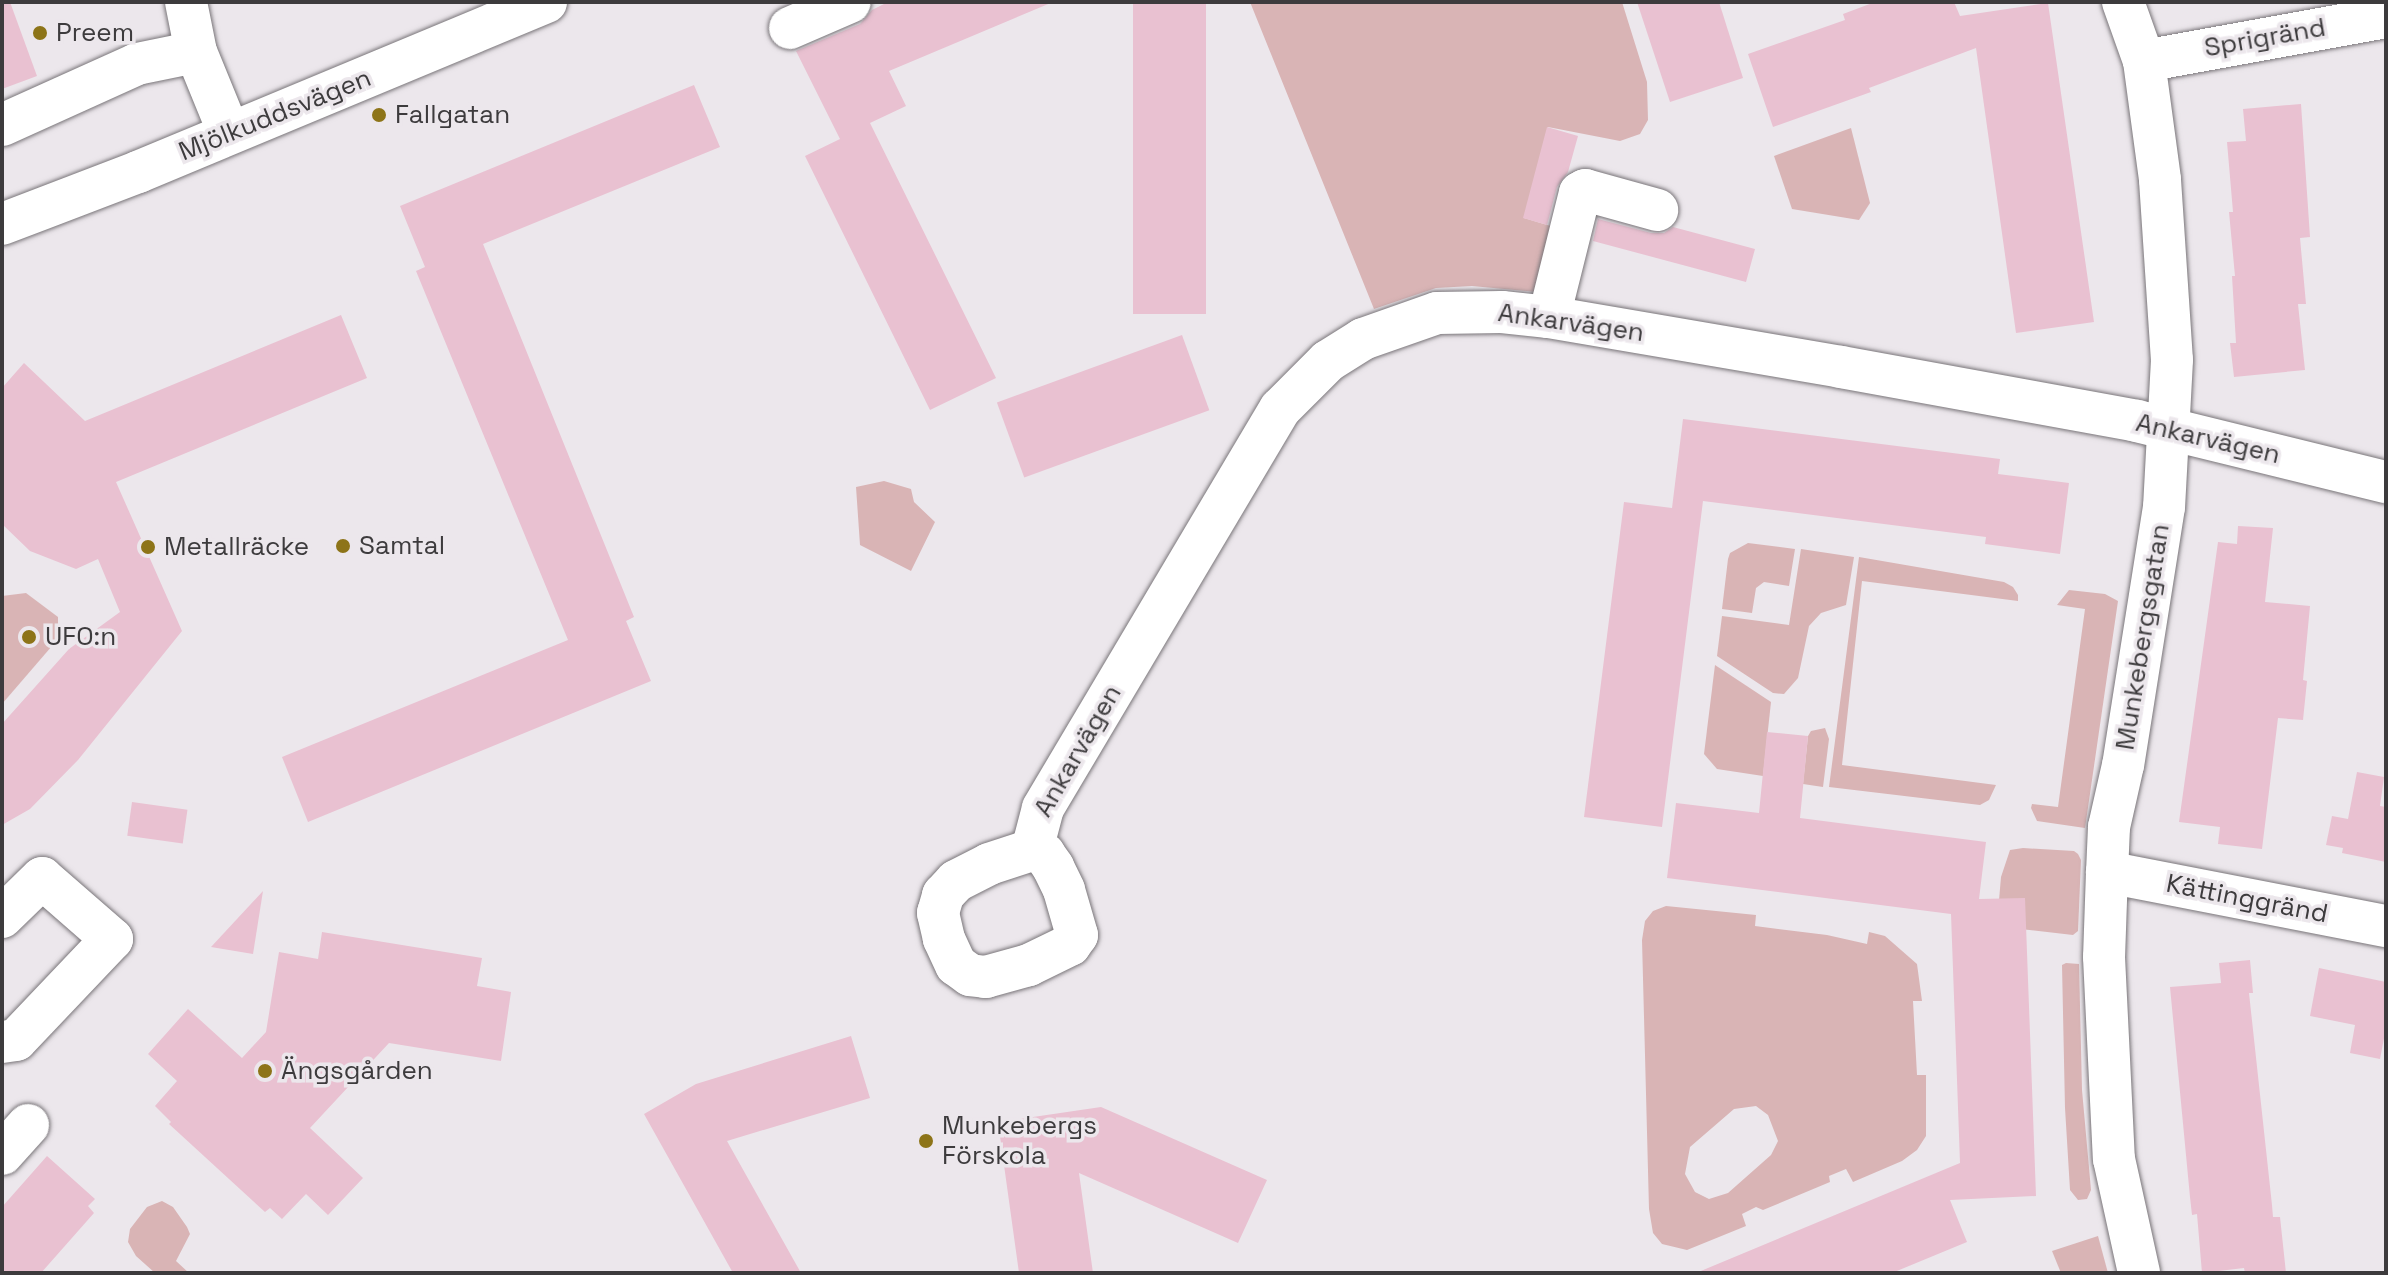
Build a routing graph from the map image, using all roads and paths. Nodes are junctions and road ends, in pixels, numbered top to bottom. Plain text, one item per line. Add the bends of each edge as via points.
1 (186, 2) edge
2 (546, 2) edge
3 (850, 2) edge
4 (2123, 2) edge
5 (2386, 17) edge
6 (790, 28) dead end
7 (196, 52) junction
8 (2144, 61) junction
9 (2, 125) edge
10 (229, 133) junction
11 (1657, 210) dead end
12 (2, 224) edge
13 (1549, 317) junction
14 (2168, 428) junction
15 (2386, 482) edge
16 (1032, 850) dead end
17 (2107, 872) junction
18 (2, 917) edge
19 (2386, 926) edge
20 (2, 1042) edge
21 (2139, 1273) edge

1 - 7 street
2 - 10 street, Mjölkuddsvägen
3 - 6 street
4 - 8 street, Munkebergsgatan
5 - 8 street, Sprigränd
7 - 9 street via 137,64
7 - 10 street
8 - 14 street, Munkebergsgatan via 2160,180 2172,360
10 - 12 street, Mjölkuddsvägen
11 - 13 street via 1585,190 1580,193
13 - 14 street, Ankarvägen
13 - 16 street, Ankarvägen via 1437,313 1363,339 1304,382 1249,457 1051,795 1036,825
14 - 15 street, Ankarvägen
14 - 17 street, Munkebergsgatan via 2164,507 2109,827
17 - 19 street, Kättinggränd
17 - 21 street, Munkebergsgatan via 2104,957 2114,1159
18 - 20 street via 42,878 112,939 16,1040

